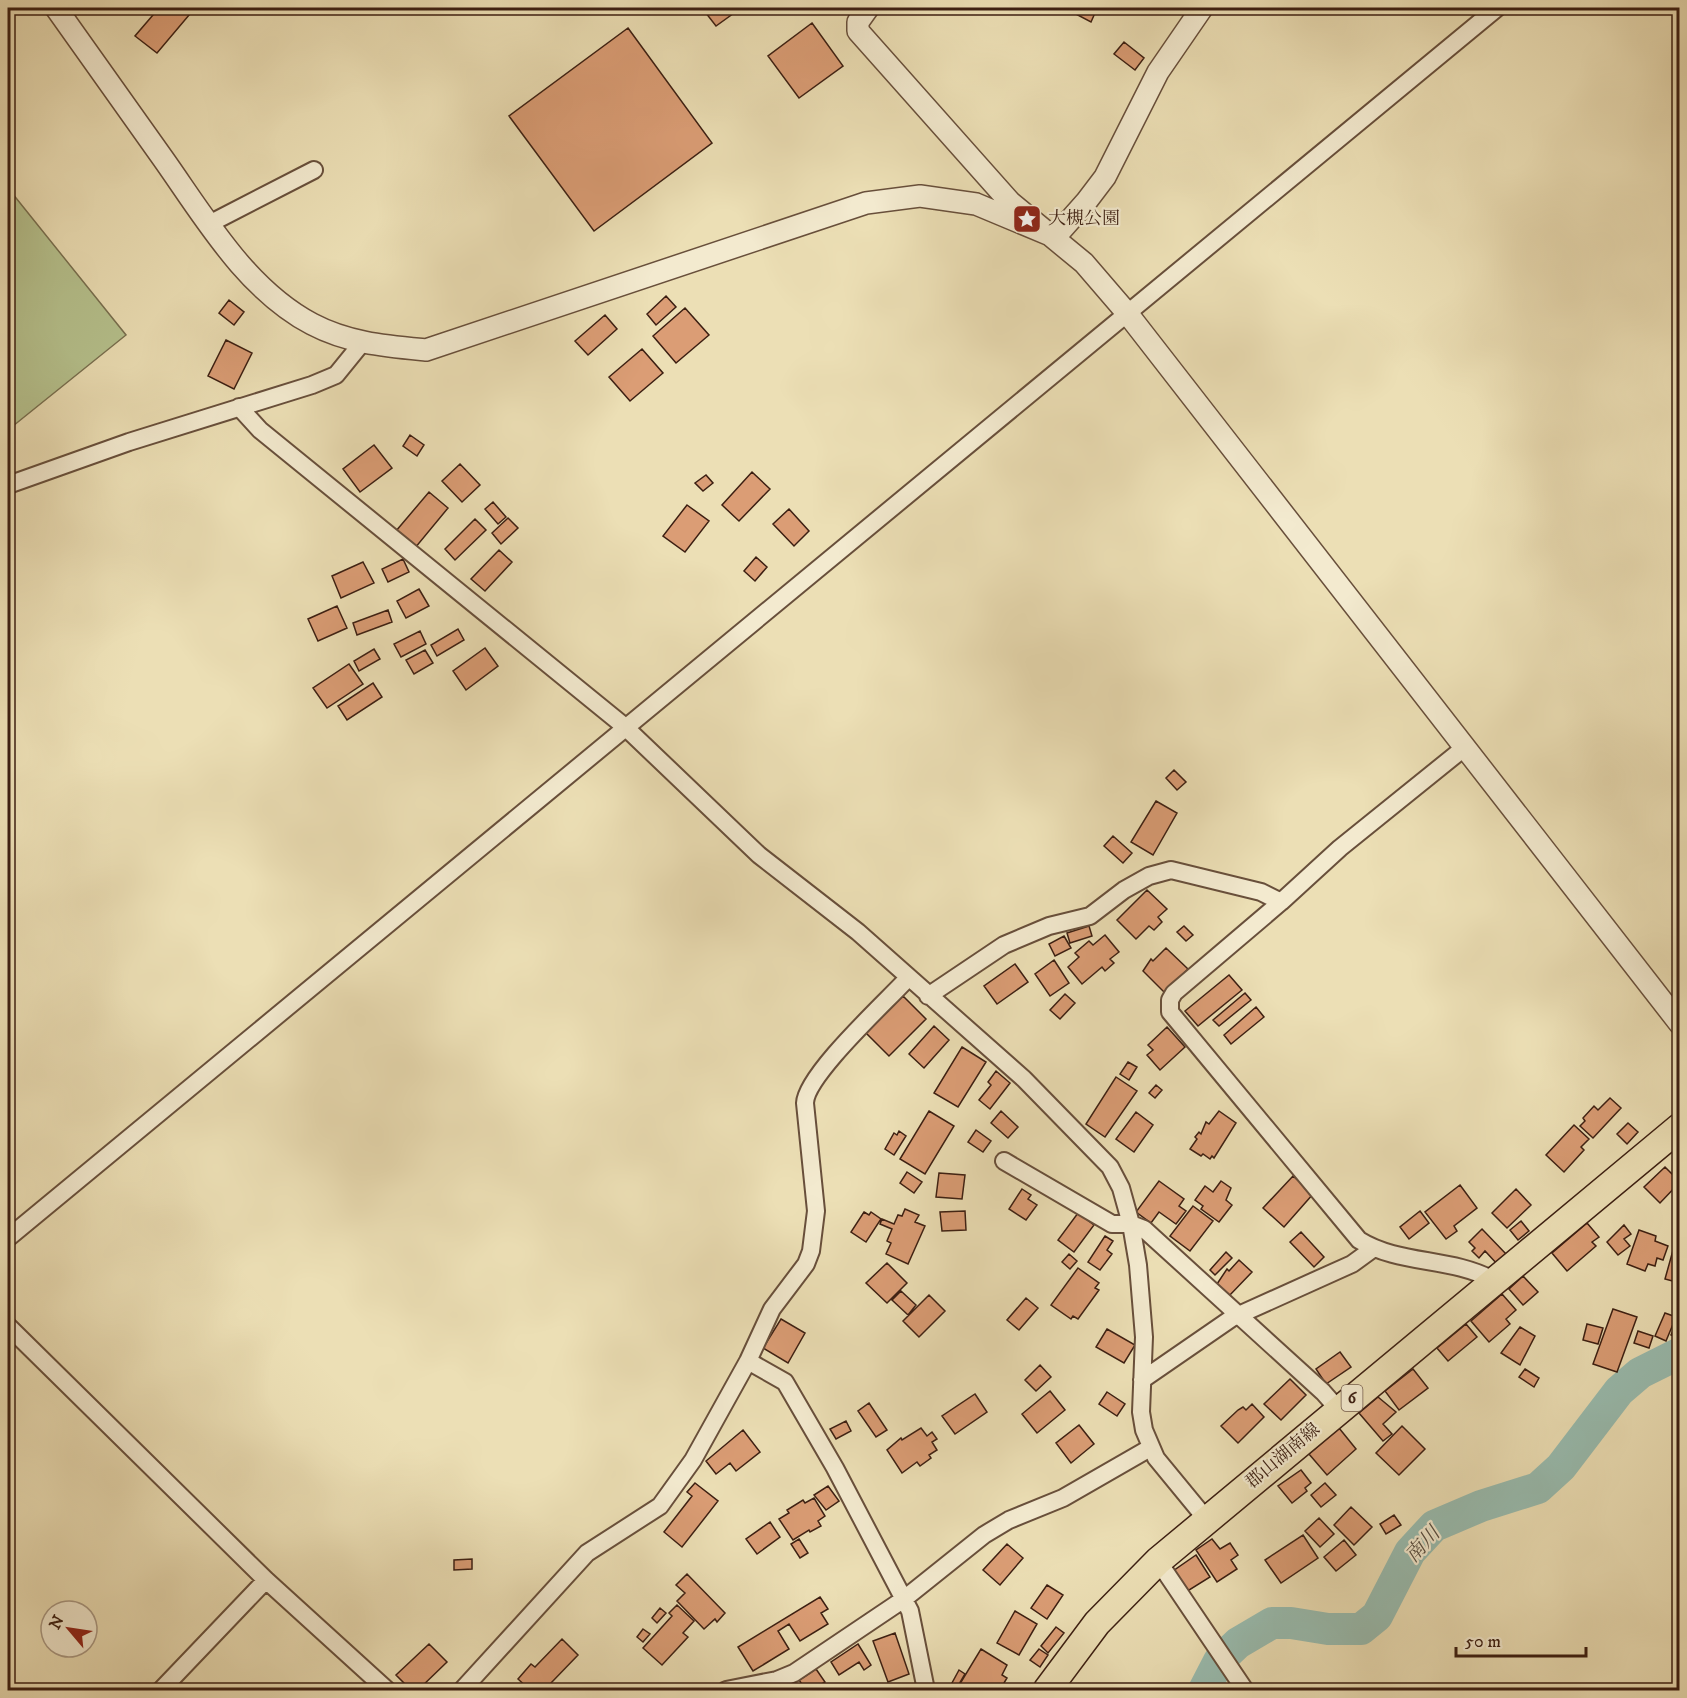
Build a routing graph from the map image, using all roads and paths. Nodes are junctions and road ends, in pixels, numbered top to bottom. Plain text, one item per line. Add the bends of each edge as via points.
1 (56, 8) edge
2 (868, 8) edge
3 (1202, 8) edge
4 (1497, 8) edge
5 (314, 170) dead end
6 (209, 224) junction
7 (1055, 237) junction
8 (1127, 313) junction
9 (362, 343) junction
10 (239, 407) junction
11 (8, 485) edge
12 (624, 726) junction
13 (1464, 748) junction
14 (1281, 902) junction
15 (908, 978) junction
16 (928, 996) junction
17 (1680, 1024) edge
18 (1680, 1127) edge
19 (1004, 1161) dead end
20 (1131, 1224) junction
21 (8, 1238) edge
22 (1374, 1248) junction
23 (1493, 1280) junction
24 (1239, 1315) junction
25 (8, 1326) edge
26 (748, 1361) junction
27 (1142, 1380) junction
28 (1338, 1409) junction
29 (1150, 1448) junction
30 (1207, 1520) junction
31 (1158, 1561) junction
32 (266, 1580) junction
33 (904, 1599) junction
34 (161, 1690) edge
35 (387, 1690) edge
36 (462, 1690) edge
37 (726, 1690) edge
38 (926, 1690) edge
39 (1047, 1690) edge
40 (1245, 1690) edge

1 - 6 street
2 - 7 street via 858,22 858,31 1010,202
3 - 7 street via 1158,72 1104,177
4 - 8 street
5 - 6 street
6 - 9 street via 276,301 311,323
7 - 8 street via 1084,263
7 - 9 street via 976,204 920,196 866,203 426,350
8 - 12 street
8 - 13 street
9 - 10 street via 329,379
10 - 11 street
10 - 12 street via 269,437
12 - 15 street via 759,855 858,932
12 - 21 street
13 - 14 street via 1340,848
13 - 17 street
14 - 16 street via 1261,892 1171,870 1149,876 1124,890 1090,916 1049,926 1004,945
14 - 22 street via 1174,993 1170,1012 1359,1240
15 - 16 street
15 - 26 street via 807,1090 815,1234 806,1264 772,1309
16 - 20 street via 1024,1079 1103,1158 1118,1180
18 - 23 main road, 郡山湖南線 / 6
19 - 20 street via 1112,1224
20 - 24 street via 1144,1229
20 - 27 street via 1144,1337
22 - 23 street via 1467,1268
22 - 24 street via 1352,1264
23 - 28 main road, 郡山湖南線 / 6
24 - 27 street
24 - 28 street
25 - 32 street
26 - 33 street via 785,1382
26 - 36 street via 669,1496 652,1512 587,1553
27 - 29 street via 1141,1412
28 - 30 main road, 郡山湖南線 / 6
29 - 30 street
29 - 33 street via 1063,1498 984,1535
30 - 31 main road, 郡山湖南線 / 6
31 - 39 main road, 郡山湖南線 / 6 via 1097,1623
31 - 40 street
32 - 34 street
32 - 35 street
33 - 37 street via 794,1673
33 - 38 street via 913,1620

